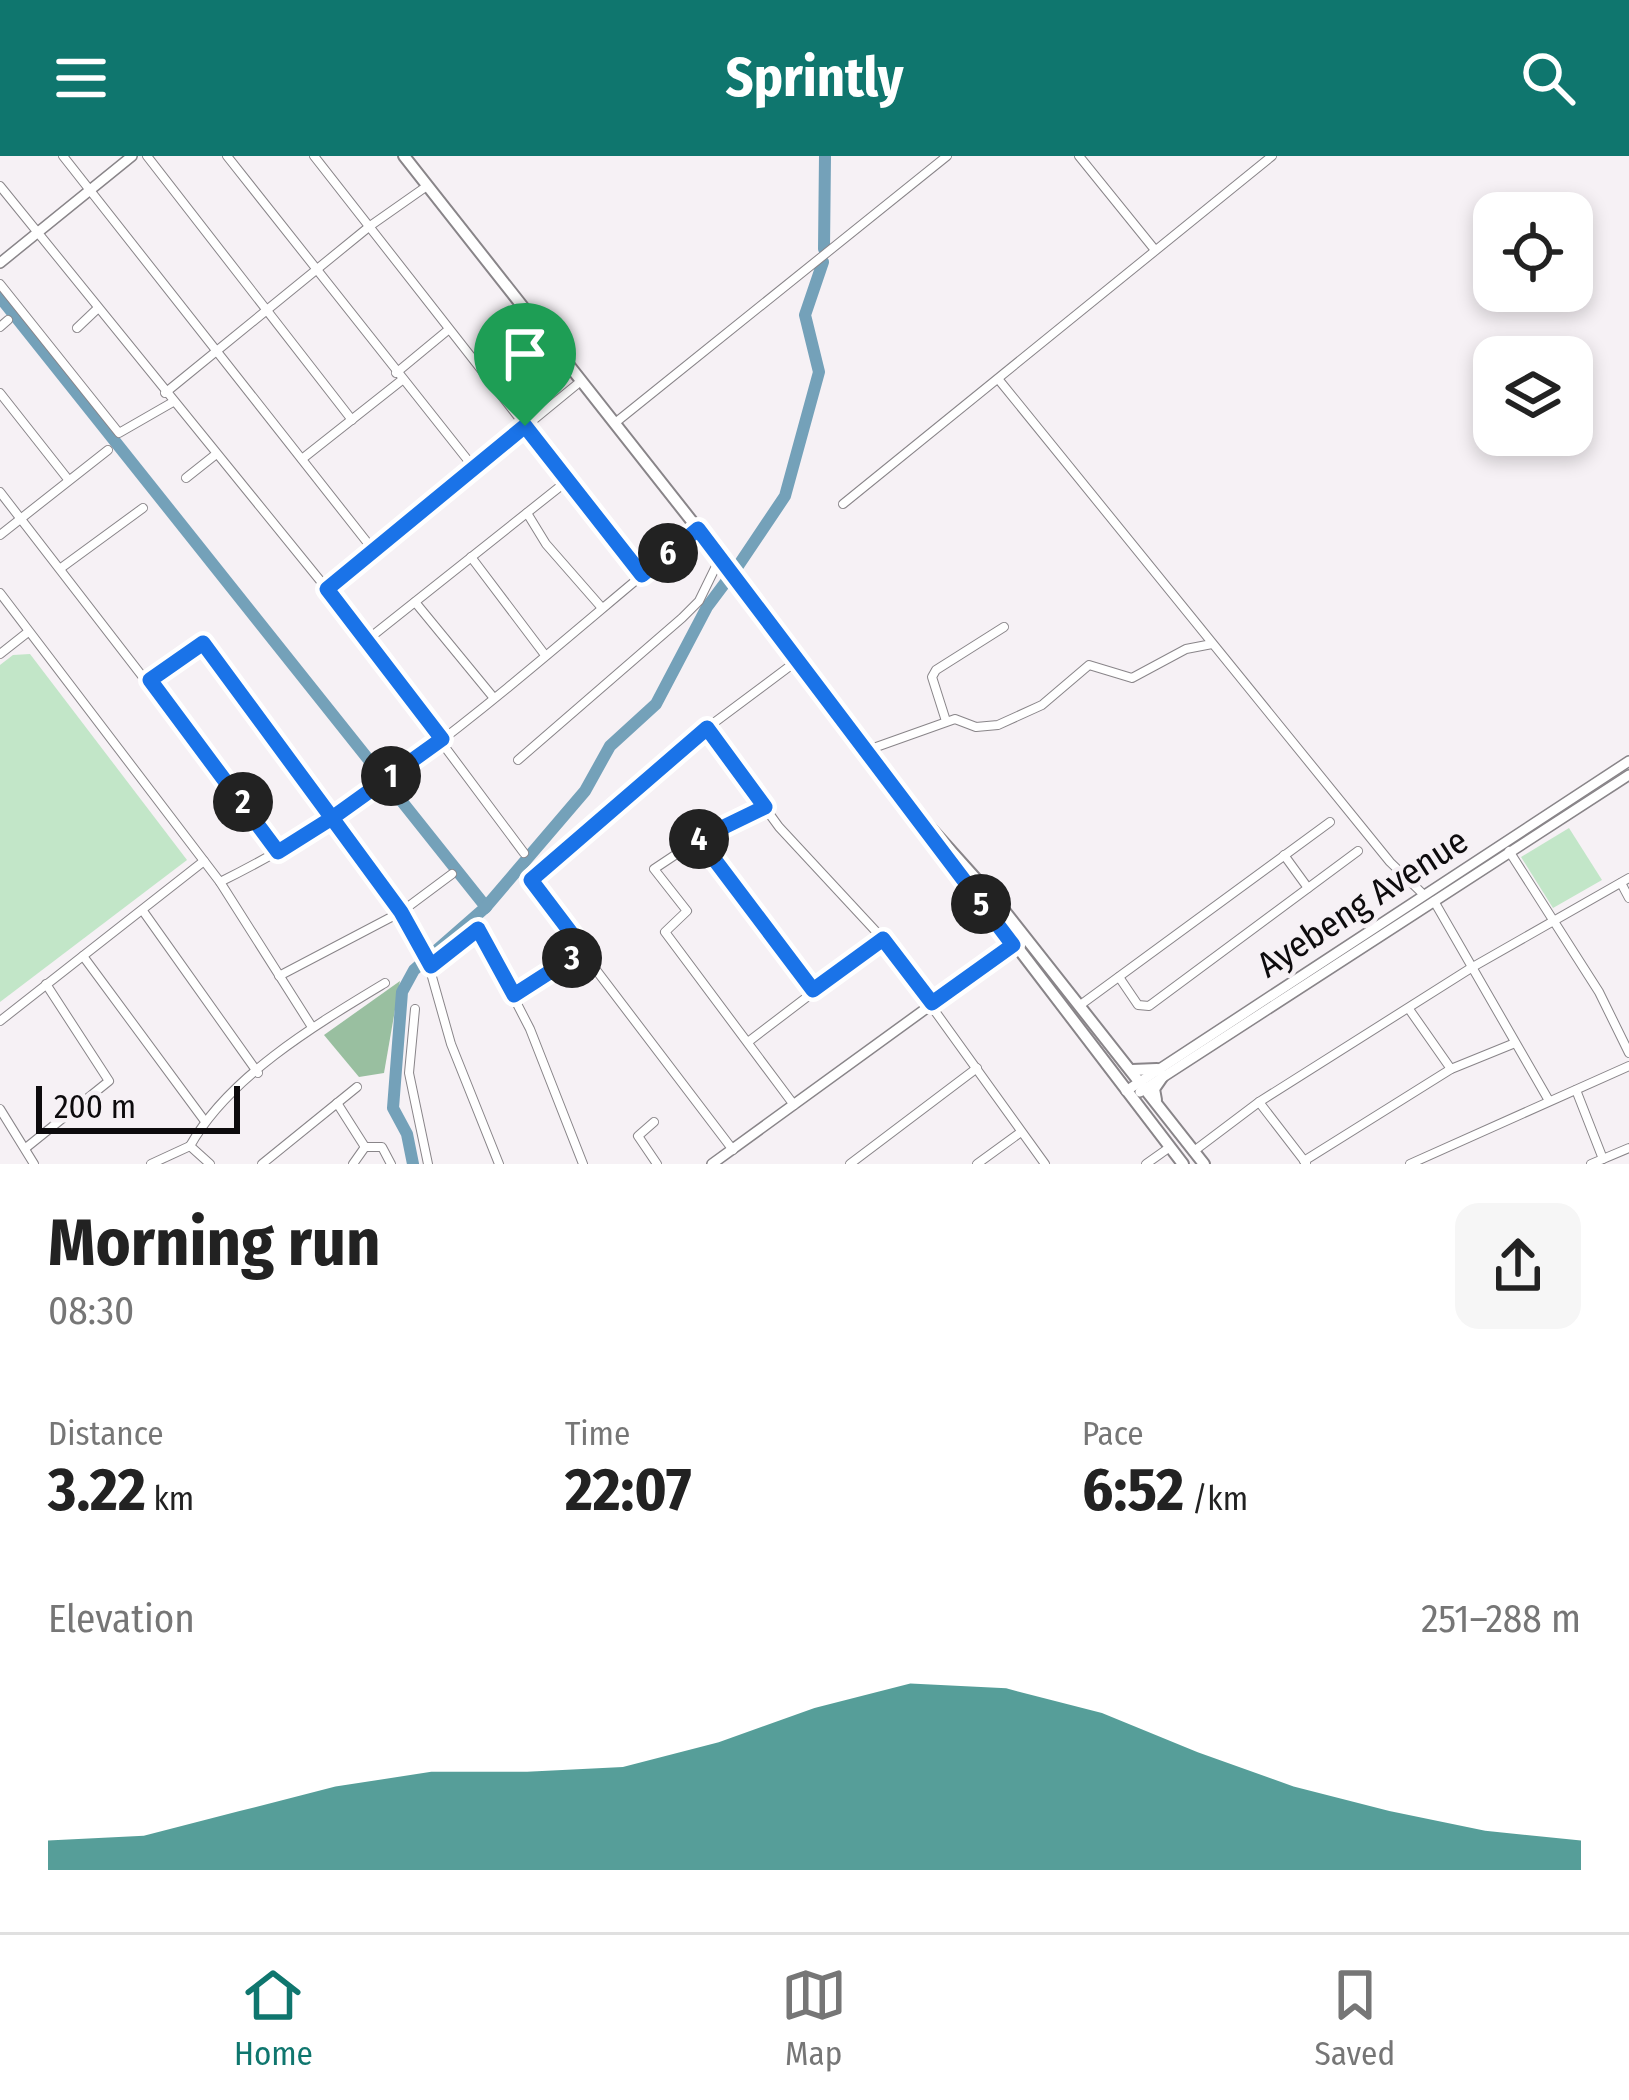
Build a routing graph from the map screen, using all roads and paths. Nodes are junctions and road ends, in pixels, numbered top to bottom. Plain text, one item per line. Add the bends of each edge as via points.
1 (63, 156) edge
2 (132, 156) edge
3 (147, 156) edge
4 (227, 156) edge
5 (314, 156) edge
6 (404, 156) edge
7 (947, 156) edge
8 (1079, 156) edge
9 (1272, 156) edge
10 (428, 186) junction
11 (0, 188) edge
12 (90, 190) junction
13 (370, 226) junction
14 (35, 235) junction
15 (1155, 250) junction
16 (0, 263) edge
17 (315, 270) junction
18 (0, 284) edge
19 (96, 310) junction
20 (266, 311) junction
21 (77, 328) dead end
22 (448, 329) junction
23 (217, 352) junction
24 (399, 376) junction
25 (999, 380) junction
26 (582, 381) junction
27 (0, 393) edge
28 (165, 393) junction
29 (173, 402) junction
30 (352, 420) junction
31 (615, 423) junction
32 (525, 426) junction
33 (108, 451) dead end
34 (215, 454) junction
35 (302, 459) junction
36 (474, 468) junction
37 (67, 478) junction
38 (186, 478) dead end
39 (567, 481) junction
40 (0, 492) edge
41 (843, 504) dead end
42 (143, 508) dead end
43 (527, 512) junction
44 (21, 518) junction
45 (698, 529) junction
46 (0, 535) edge
47 (374, 551) junction
48 (471, 557) junction
49 (720, 558) junction
50 (61, 568) junction
51 (642, 575) junction
52 (327, 589) junction
53 (0, 593) edge
54 (416, 602) junction
55 (602, 608) junction
56 (4, 609) edge
57 (1004, 627) dead end
58 (28, 632) junction
59 (367, 640) junction
60 (1212, 644) junction
61 (0, 654) edge
62 (544, 655) junction
63 (798, 660) junction
64 (150, 680) junction
65 (493, 697) junction
66 (946, 722) junction
67 (707, 728) junction
68 (442, 739) junction
69 (866, 752) junction
70 (518, 760) dead end
71 (1629, 761) edge
72 (1629, 776) edge
73 (765, 807) junction
74 (332, 818) junction
75 (1330, 822) dead end
76 (699, 839) junction
77 (1358, 851) dead end
78 (1509, 851) junction
79 (278, 852) junction
80 (524, 853) dead end
81 (1284, 855) junction
82 (203, 861) junction
83 (452, 874) dead end
84 (1625, 881) edge
85 (220, 882) junction
86 (1308, 888) junction
87 (1429, 898) junction
88 (1629, 898) edge
89 (143, 911) junction
90 (401, 912) junction
91 (1553, 918) junction
92 (883, 939) junction
93 (1018, 941) junction
94 (584, 950) junction
95 (83, 956) junction
96 (431, 965) junction
97 (1471, 968) junction
98 (279, 976) junction
99 (1119, 977) junction
100 (385, 983) dead end
101 (46, 984) junction
102 (813, 990) junction
103 (514, 995) junction
104 (932, 1003) junction
105 (1078, 1007) junction
106 (415, 1009) dead end
107 (1408, 1009) junction
108 (0, 1021) edge
109 (312, 1027) junction
110 (748, 1042) junction
111 (1515, 1043) junction
112 (1629, 1053) edge
113 (1125, 1065) junction
114 (1629, 1066) edge
115 (977, 1068) junction
116 (1451, 1069) junction
117 (1160, 1072) junction
118 (258, 1073) junction
119 (1141, 1086) junction
120 (357, 1087) dead end
121 (1576, 1090) junction
122 (1129, 1095) junction
123 (1548, 1099) junction
124 (1259, 1102) junction
125 (337, 1103) junction
126 (1156, 1104) junction
127 (794, 1106) junction
128 (0, 1109) edge
129 (204, 1120) junction
130 (654, 1122) dead end
131 (1021, 1132) junction
132 (190, 1146) junction
133 (27, 1147) junction
134 (365, 1147) junction
135 (1170, 1148) junction
136 (1629, 1148) edge
137 (734, 1151) junction
138 (1194, 1151) junction
139 (1603, 1159) junction
140 (1305, 1162) edge
141 (1415, 1163) edge
142 (34, 1164) edge
143 (151, 1164) edge
144 (210, 1164) edge
145 (262, 1164) edge
146 (353, 1164) edge
147 (391, 1164) edge
148 (428, 1164) edge
149 (499, 1164) edge
150 (584, 1164) edge
151 (658, 1164) edge
152 (712, 1164) edge
153 (850, 1164) edge
154 (977, 1164) edge
155 (1046, 1164) edge
156 (1146, 1164) edge
157 (1183, 1164) edge
158 (1204, 1164) edge
159 (1591, 1164) edge

1 - 12 street
2 - 12 street
3 - 20 street
4 - 17 street
5 - 13 street
6 - 10 main road
7 - 31 street
8 - 15 street
9 - 15 street
10 - 13 street
10 - 26 main road
11 - 14 street
12 - 14 street
12 - 23 street
13 - 17 street
13 - 22 street
14 - 16 street
14 - 19 street
15 - 25 street
17 - 20 street
17 - 24 street
18 - 29 street via 119,433
19 - 21 street
19 - 28 street
20 - 23 street
20 - 30 street
22 - 24 street
22 - 32 street
23 - 28 street
23 - 35 street
24 - 30 street
24 - 36 street
25 - 41 street
25 - 60 street
26 - 31 main road
26 - 32 street
27 - 37 street
28 - 29 street
29 - 34 street
30 - 35 street
31 - 45 main road
32 - 36 street
32 - 39 street
33 - 37 street
34 - 38 street
34 - 52 street
35 - 47 street
36 - 47 street
37 - 44 street
39 - 43 street
39 - 51 street
40 - 44 street
42 - 50 street
43 - 48 street
43 - 55 street
44 - 46 street
44 - 50 street
45 - 49 main road
45 - 51 street
47 - 52 street
48 - 54 street
48 - 62 street
49 - 63 main road
49 - 70 street via 682,618
50 - 64 street
51 - 55 street
52 - 59 street
53 - 56 street
54 - 59 street
54 - 65 street
55 - 62 street
56 - 58 street
57 - 66 street via 936,670
58 - 61 street
58 - 82 street
59 - 68 street
60 - 66 street via 1132,678 1103,666 1082,668 1052,698 998,725
60 - 87 street via 1390,862
62 - 65 street
63 - 67 street
63 - 69 main road
64 - 74 street via 203,643
64 - 79 street
65 - 68 street
66 - 69 street
67 - 73 street
67 - 94 street via 533,878 531,886
68 - 74 street
68 - 80 street
69 - 93 main road
71 - 87 street, Ayebeng Avenue
72 - 78 street, Ayebeng Avenue
73 - 76 street
73 - 92 street
74 - 79 street
74 - 90 street
75 - 81 street
76 - 102 street
76 - 110 street via 654,868 687,911 665,932
77 - 86 street
78 - 87 street, Ayebeng Avenue
78 - 91 street
79 - 85 street
81 - 86 street
81 - 99 street
82 - 85 street
82 - 89 street
83 - 90 street
84 - 88 street
84 - 91 street
85 - 98 street
86 - 99 street via 1149,1006 1138,1005
87 - 97 street
87 - 117 street, Ayebeng Avenue
89 - 95 street
89 - 118 street
90 - 96 street
90 - 98 street
91 - 97 street
91 - 112 street
92 - 102 street
92 - 104 street
93 - 104 street
93 - 105 main road
93 - 122 main road
94 - 103 street
94 - 137 street
95 - 101 street
95 - 129 street
96 - 103 street via 479,930
96 - 149 street via 451,1043
97 - 107 street
97 - 111 street
98 - 109 street
99 - 105 street
100 - 109 street
101 - 108 street
101 - 133 street via 109,1081
102 - 110 street
103 - 150 street
104 - 115 street
104 - 127 street
105 - 113 main road
106 - 148 street via 410,1073
107 - 116 street
107 - 124 street
109 - 118 street
110 - 127 street
111 - 116 street
111 - 123 street
113 - 117 main road
113 - 119 main road
114 - 121 street
115 - 131 street
115 - 153 street
116 - 140 street
117 - 119 street, Ayebeng Avenue
117 - 126 main road
118 - 129 street
119 - 122 street, Ayebeng Avenue
119 - 126 main road
120 - 125 street
121 - 123 street
121 - 139 street
122 - 135 main road
123 - 141 street
124 - 138 street
124 - 140 street
125 - 134 street
125 - 145 street
126 - 138 main road
127 - 137 street
128 - 133 street
129 - 132 street
130 - 151 street via 638,1138
131 - 154 street
131 - 155 street
132 - 143 street
132 - 144 street
133 - 142 street
134 - 146 street
134 - 147 street via 382,1147
135 - 156 street
135 - 157 main road
136 - 139 street
137 - 152 street
138 - 158 main road
139 - 159 street

